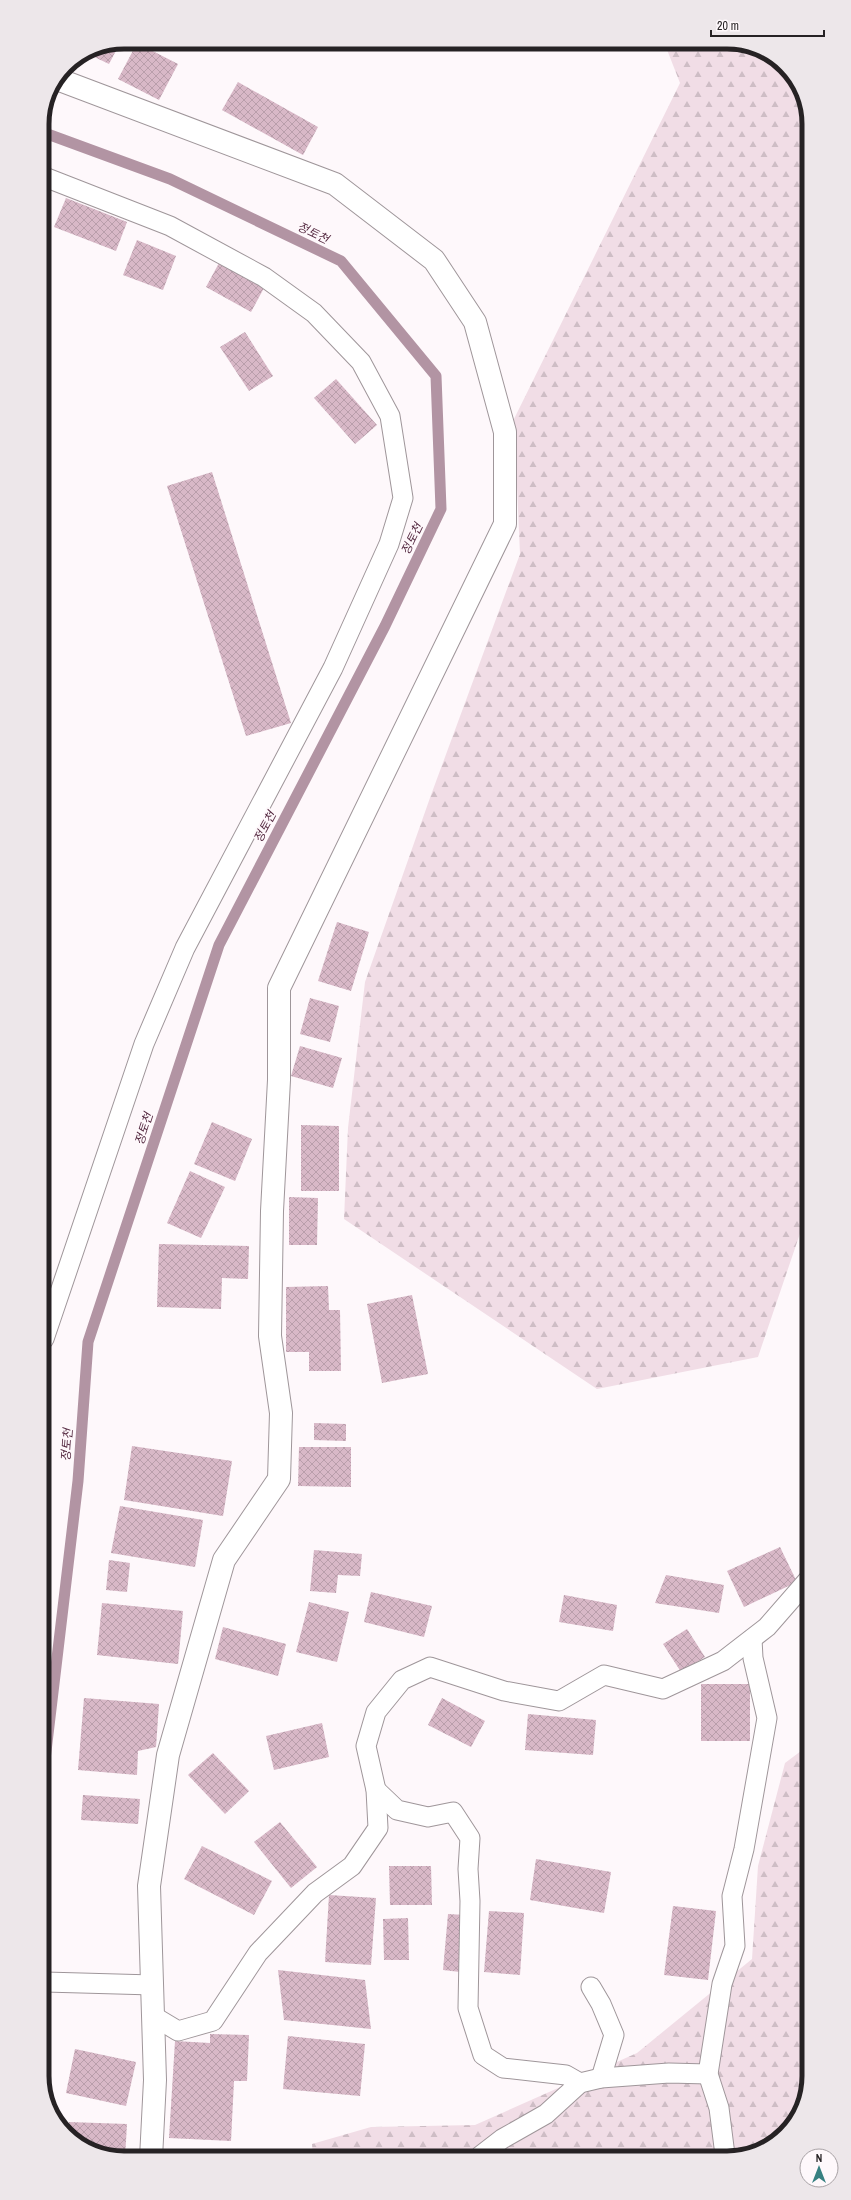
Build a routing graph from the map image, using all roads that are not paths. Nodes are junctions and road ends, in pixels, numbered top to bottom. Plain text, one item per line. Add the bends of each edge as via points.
1 (63, 81) edge
2 (49, 179) edge
3 (49, 1324) edge
4 (802, 1587) edge
5 (752, 1639) junction
6 (376, 1790) junction
7 (52, 1983) edge
8 (153, 1985) junction
9 (591, 1987) dead end
10 (153, 2016) junction
11 (708, 2074) junction
12 (601, 2078) junction
13 (580, 2083) junction
14 (151, 2151) edge
15 (486, 2151) edge
16 (724, 2151) edge

1 - 8 street via 335,184 434,260 475,322 505,432 505,524 279,988 279,1080 272,1211 270,1336 281,1413 279,1479 224,1560 168,1755 149,1886
2 - 3 lane via 170,226 264,277 314,313 361,362 390,416 403,498 389,544 333,668 179,962 144,1044
4 - 5 lane via 767,1627
5 - 6 lane via 723,1661 663,1689 604,1675 559,1701 504,1691 430,1667 402,1680 376,1712 366,1746
5 - 11 lane via 753,1658 767,1718 744,1849 732,1896 735,1946 722,1984
6 - 10 lane via 378,1828 352,1866 315,1893 258,1953 213,2021 178,2031
6 - 13 lane via 398,1810 428,1817 453,1812 470,1838 468,2008 483,2054 503,2068 566,2075
7 - 8 lane
8 - 10 street
9 - 12 lane via 614,2035
10 - 14 street via 155,2080
11 - 12 lane via 668,2073
11 - 16 lane via 719,2108
12 - 13 lane
13 - 15 lane via 546,2114

